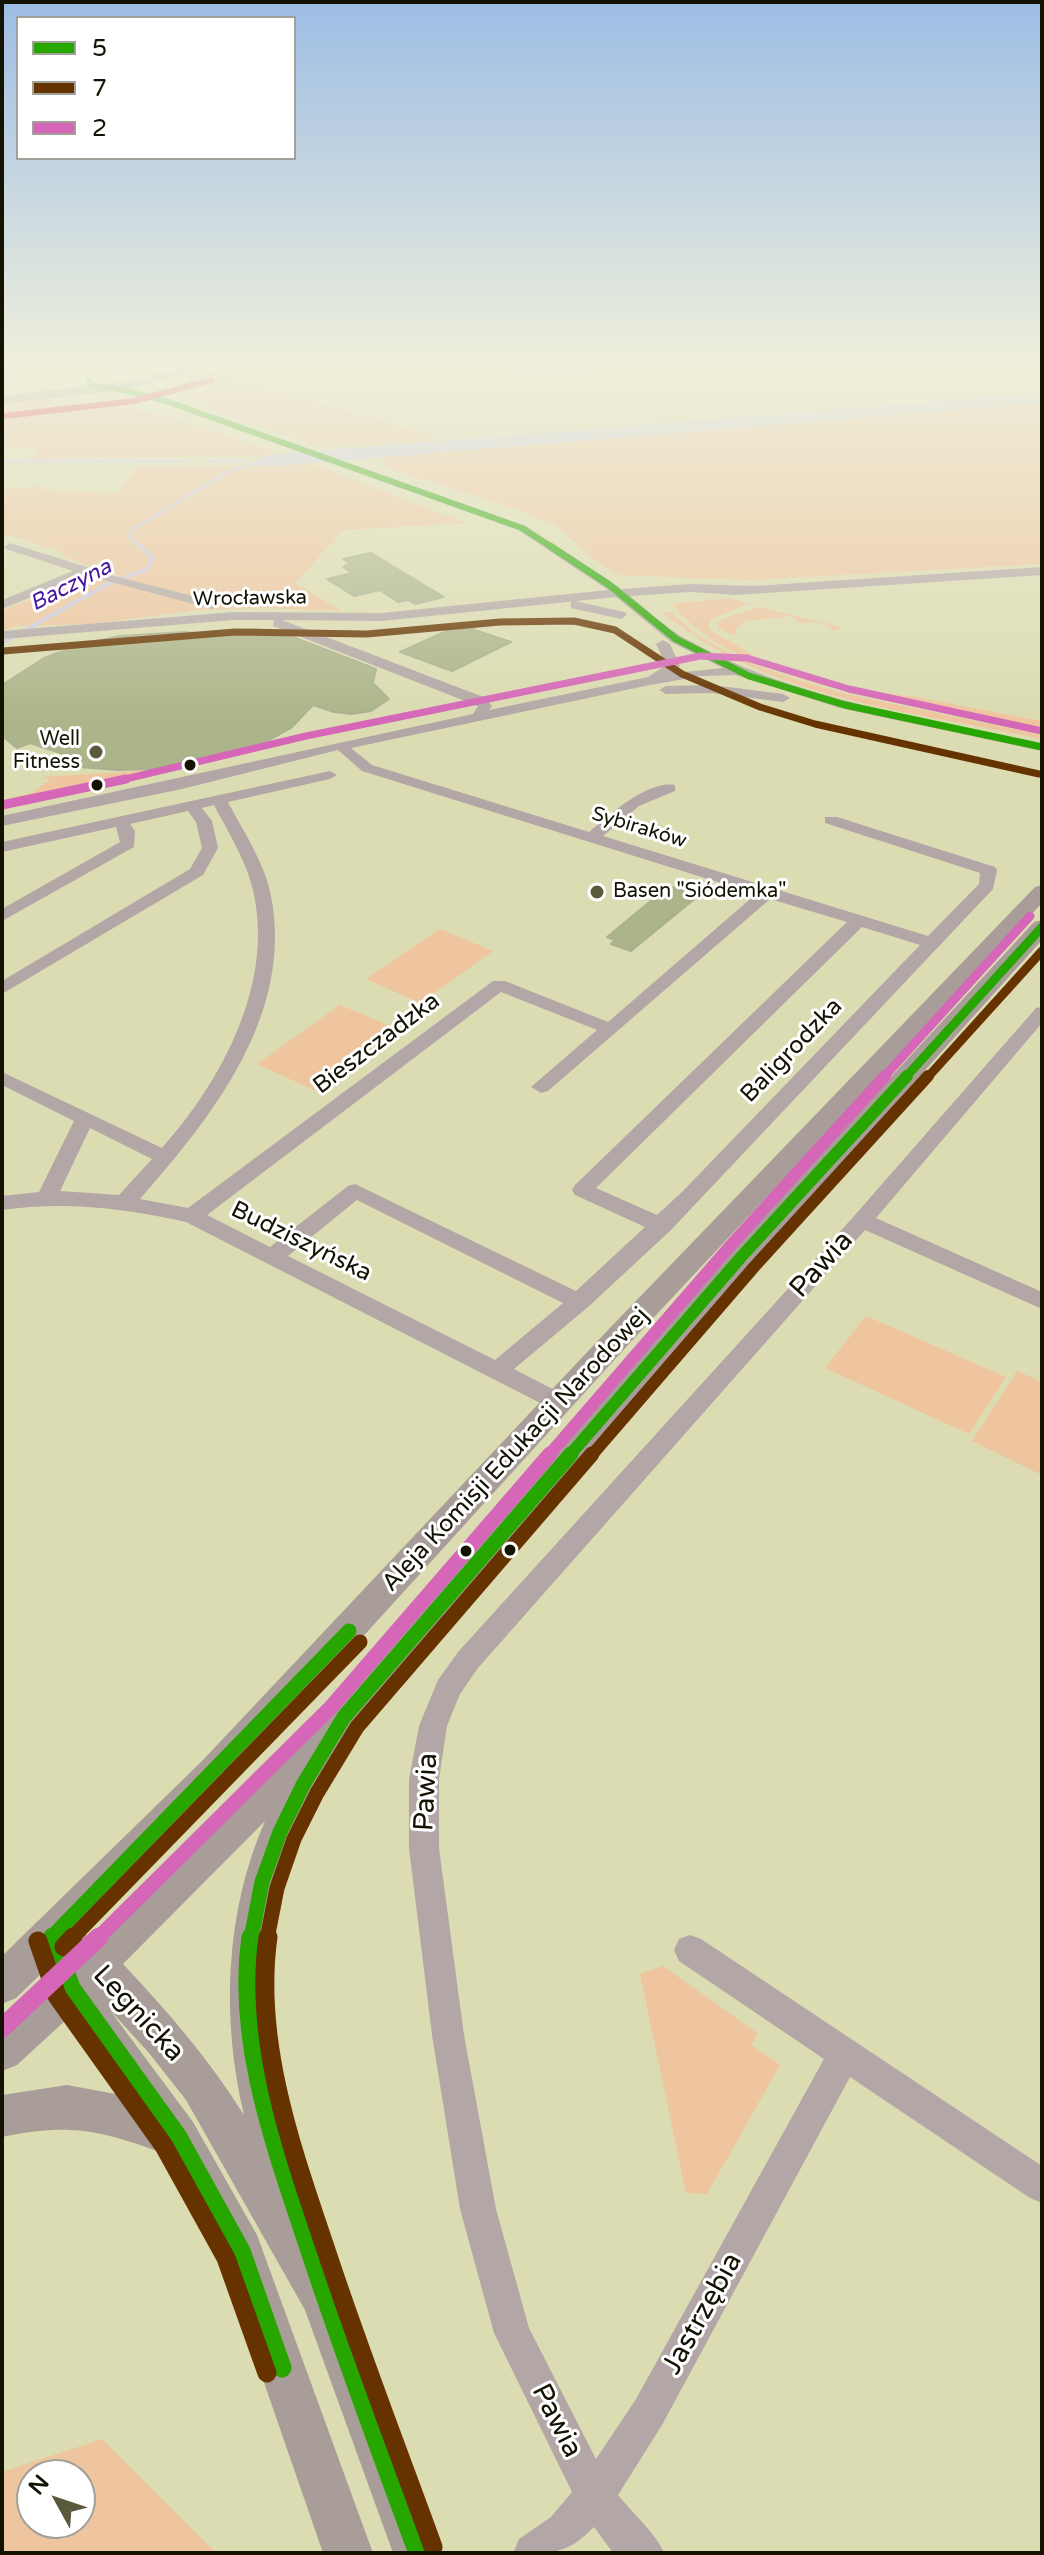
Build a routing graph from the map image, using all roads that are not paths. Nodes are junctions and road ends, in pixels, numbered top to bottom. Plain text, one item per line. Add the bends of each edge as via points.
1 (397, 484) edge
2 (459, 506) junction
3 (10, 547) dead end
4 (83, 571) junction
5 (1042, 571) edge
6 (623, 596) junction
7 (601, 598) junction
8 (561, 604) junction
9 (2, 605) edge
10 (212, 605) dead end
11 (499, 606) junction
12 (254, 615) junction
13 (621, 615) junction
14 (297, 617) junction
15 (341, 618) junction
16 (309, 634) junction
17 (3, 635) edge
18 (663, 644) junction
19 (714, 666) junction
20 (649, 686) junction
21 (786, 698) junction
22 (478, 717) junction
23 (1042, 747) edge
24 (345, 749) junction
25 (1042, 758) edge
26 (330, 775) dead end
27 (670, 788) dead end
28 (219, 800) junction
29 (192, 806) junction
30 (831, 820) dead end
31 (2, 821) edge
32 (121, 822) junction
33 (592, 837) junction
34 (2, 847) edge
35 (1042, 891) edge
36 (768, 892) junction
37 (2, 916) edge
38 (859, 920) junction
39 (1042, 927) edge
40 (931, 943) junction
41 (2, 989) edge
42 (1042, 1012) edge
43 (610, 1029) junction
44 (2, 1078) edge
45 (541, 1087) dead end
46 (85, 1118) junction
47 (165, 1157) junction
48 (47, 1196) junction
49 (126, 1201) junction
50 (2, 1203) edge
51 (192, 1216) junction
52 (862, 1220) junction
53 (662, 1226) junction
54 (273, 1256) junction
55 (1042, 1301) edge
56 (580, 1302) junction
57 (499, 1369) junction
58 (558, 1402) junction
59 (344, 1717) junction
60 (53, 1936) junction
61 (690, 1950) dead end
62 (83, 1976) junction
63 (2, 1984) edge
64 (2, 2050) edge
65 (845, 2054) junction
66 (2, 2116) edge
67 (178, 2137) junction
68 (1042, 2186) edge
69 (324, 2298) junction
70 (594, 2496) junction
71 (348, 2553) edge
72 (418, 2553) edge
73 (533, 2553) edge
74 (644, 2553) edge

1 - 2 street
2 - 6 street via 543,539
2 - 7 street via 530,543
3 - 4 street
4 - 9 street
4 - 10 street
5 - 6 street, Wrocławska
6 - 7 street, Wrocławska
6 - 19 street
7 - 8 street, Wrocławska
7 - 11 street, Wrocławska
7 - 13 street
8 - 11 street, Wrocławska
8 - 13 street
11 - 15 street, Wrocławska
12 - 14 street, Wrocławska
12 - 16 street
12 - 17 street, Wrocławska
13 - 18 street
14 - 15 street, Wrocławska
14 - 16 street
15 - 16 street
16 - 22 street via 481,701 485,706
18 - 19 street
18 - 20 street via 673,666
19 - 20 street via 704,677
19 - 21 street
19 - 23 street via 845,705
20 - 21 street
20 - 22 street
20 - 24 street
21 - 25 street
22 - 24 street
24 - 31 street via 216,781
24 - 33 street, Sybiraków via 367,768
26 - 28 street
27 - 33 street via 634,803
28 - 29 street
28 - 47 street via 263,896 266,967 256,1008 228,1069
29 - 32 street
29 - 41 street via 204,821 210,848 197,872
30 - 40 street, Baligrodzka via 989,870 987,885
32 - 34 street
32 - 37 street via 128,844
33 - 36 street, Sybiraków
35 - 58 main road, Aleja Komisji Edukacji Narodowej
36 - 38 street, Sybiraków
36 - 43 street
38 - 40 street, Sybiraków
38 - 53 street via 582,1190
39 - 59 main road, Aleja Komisji Edukacji Narodowej via 742,1256
40 - 53 street, Baligrodzka
42 - 52 street, Pawia
43 - 45 street
43 - 51 street, Bieszczadzka via 499,985
44 - 46 street
46 - 47 street
46 - 48 street
47 - 49 street
48 - 49 street, Budziszyńska
48 - 50 street, Budziszyńska
49 - 51 street, Budziszyńska
51 - 54 street, Budziszyńska
52 - 55 street, Pawia
52 - 70 street, Pawia via 457,1673 429,1741 423,1788 426,1876 478,2209 512,2333
53 - 56 street, Baligrodzka
54 - 56 street via 355,1191
54 - 57 street, Budziszyńska
56 - 57 street, Baligrodzka
57 - 58 street, Budziszyńska
58 - 60 main road, Aleja Komisji Edukacji Narodowej via 305,1679
59 - 62 main road
59 - 69 main road via 300,1784 279,1830 256,1904 248,1986 264,2108
60 - 62 main road, Legnicka
60 - 63 main road, Aleja Komisji Edukacji Narodowej
61 - 65 street
62 - 64 main road
62 - 67 main road, Legnicka
62 - 69 main road, Legnicka via 145,2016 201,2085
65 - 68 street
65 - 70 street, Jastrzębia via 649,2412
66 - 67 main road via 76,2107
67 - 71 main road, Legnicka via 241,2251
69 - 72 main road, Legnicka
70 - 73 street, Jastrzębia via 565,2531
70 - 74 street

